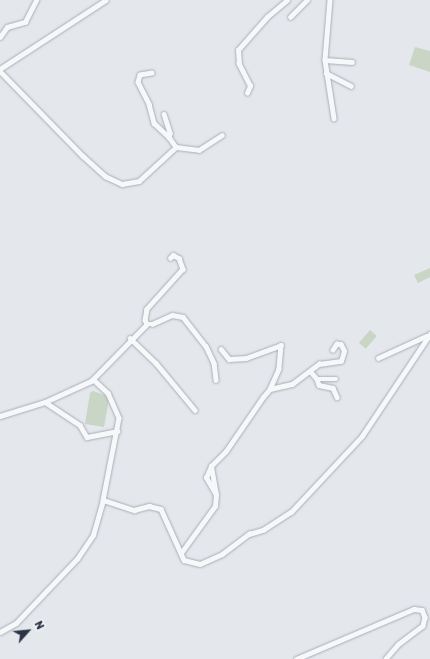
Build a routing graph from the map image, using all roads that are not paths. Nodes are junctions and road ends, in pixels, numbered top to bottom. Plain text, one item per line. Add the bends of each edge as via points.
1 (36, 0) edge
2 (106, 0) edge
3 (287, 0) edge
4 (307, 0) edge
5 (330, 0) edge
6 (290, 16) dead end
7 (0, 37) edge
8 (325, 60) junction
9 (352, 62) dead end
10 (0, 70) edge
11 (152, 73) dead end
12 (326, 73) junction
13 (351, 86) dead end
14 (247, 93) dead end
15 (164, 114) dead end
16 (334, 118) dead end
17 (222, 136) dead end
18 (169, 137) junction
19 (176, 147) junction
20 (170, 258) dead end
21 (147, 324) junction
22 (428, 335) edge
23 (130, 338) junction
24 (221, 349) dead end
25 (332, 350) dead end
26 (378, 358) dead end
27 (311, 372) junction
28 (317, 378) junction
29 (93, 379) junction
30 (336, 379) dead end
31 (216, 380) dead end
32 (270, 389) junction
33 (337, 397) dead end
34 (45, 402) junction
35 (195, 410) dead end
36 (0, 416) edge
37 (117, 431) junction
38 (214, 460) dead end
39 (211, 466) junction
40 (216, 495) junction
41 (103, 500) junction
42 (181, 553) junction
43 (0, 632) edge
44 (296, 659) edge
45 (386, 659) edge

1 - 7 street via 26,22 7,27
2 - 10 street
3 - 14 street via 238,50 239,64 250,86
4 - 6 street
5 - 8 street
8 - 9 street
8 - 12 street
10 - 19 street via 83,156 116,182 127,185 137,182
11 - 18 street via 140,75 138,82 148,100 154,123
12 - 13 street
12 - 16 street
15 - 18 street
17 - 19 street via 199,150
18 - 19 street
20 - 21 street via 173,255 179,258 183,269 147,310
21 - 23 street
21 - 31 street via 157,324 172,315 183,317 206,346 214,363
22 - 26 street
22 - 42 street via 362,436 292,512 263,530 249,534 222,554 200,564 184,560
23 - 29 street
23 - 35 street via 161,369
24 - 32 street via 229,359 281,345 279,369
25 - 27 street via 337,344 342,345 344,351 341,361 319,364
27 - 28 street
27 - 32 street via 292,384
28 - 30 street
28 - 33 street via 318,385 334,388
29 - 34 street
29 - 37 street via 108,393 117,409
32 - 39 street via 248,416 226,451
34 - 36 street
34 - 37 street via 80,425 87,437
37 - 41 street
38 - 39 street
39 - 40 street
39 - 40 street via 206,478
40 - 42 street via 215,506
41 - 42 street via 134,510 149,506 161,509
41 - 43 street via 93,536 77,559 16,623
44 - 45 street via 414,609 420,609 425,617 423,626

